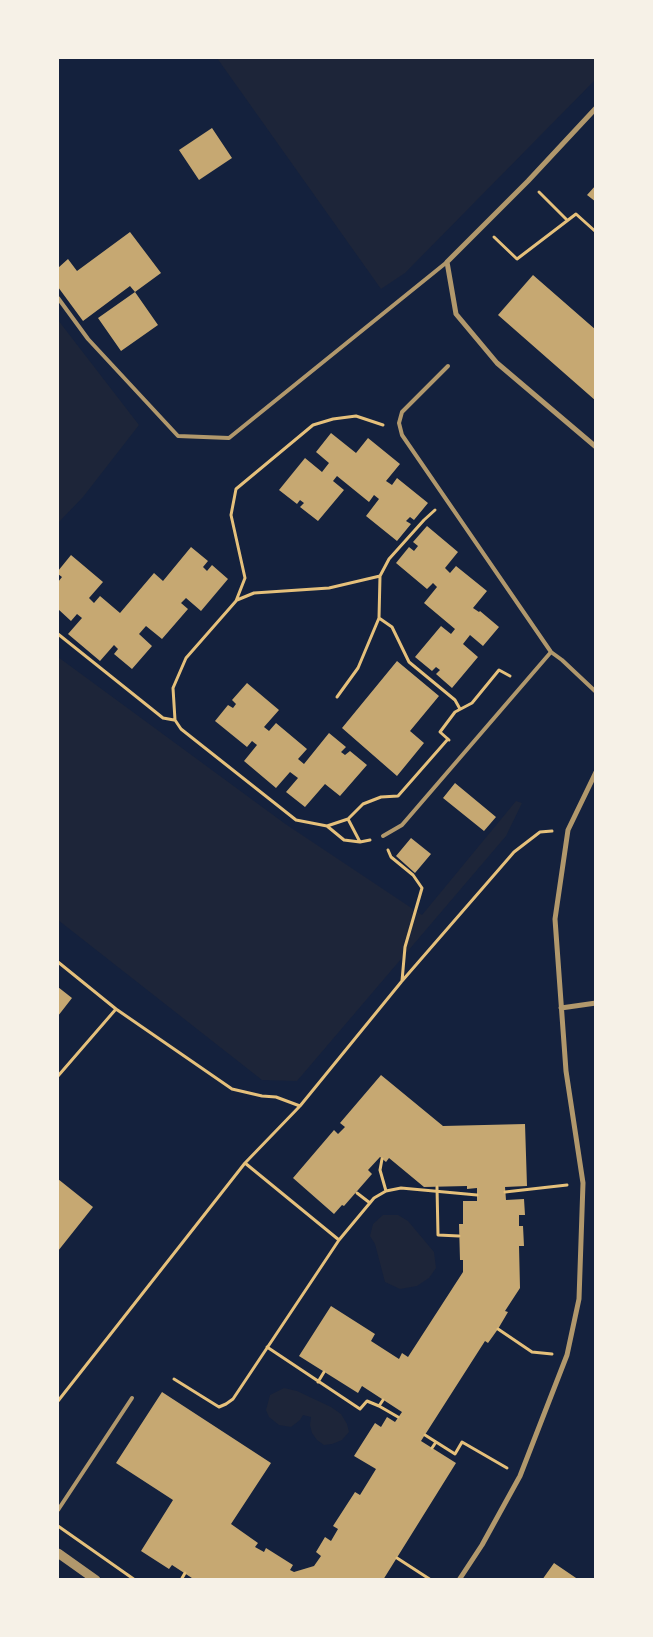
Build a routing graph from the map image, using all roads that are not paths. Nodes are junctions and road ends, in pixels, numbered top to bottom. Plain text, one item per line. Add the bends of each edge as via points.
1 (596, 108) edge
2 (447, 262) junction
3 (58, 298) edge
4 (448, 366) dead end
5 (596, 447) edge
6 (551, 652) junction
7 (596, 692) edge
8 (596, 772) edge
9 (384, 836) road end
10 (596, 1003) edge
11 (561, 1008) junction
12 (132, 1398) dead end
13 (58, 1510) edge
14 (58, 1553) edge
15 (96, 1580) edge
16 (459, 1580) edge

1 - 2 street
2 - 3 lane via 229,438 178,436 88,339
2 - 5 street via 456,314 497,363
4 - 6 lane via 402,412 399,423 402,435
6 - 7 lane
6 - 9 lane via 402,825
8 - 11 street via 568,830 555,919
10 - 11 street
11 - 16 street via 566,1071 583,1183 579,1299 567,1355 520,1476
12 - 13 lane
14 - 15 street

